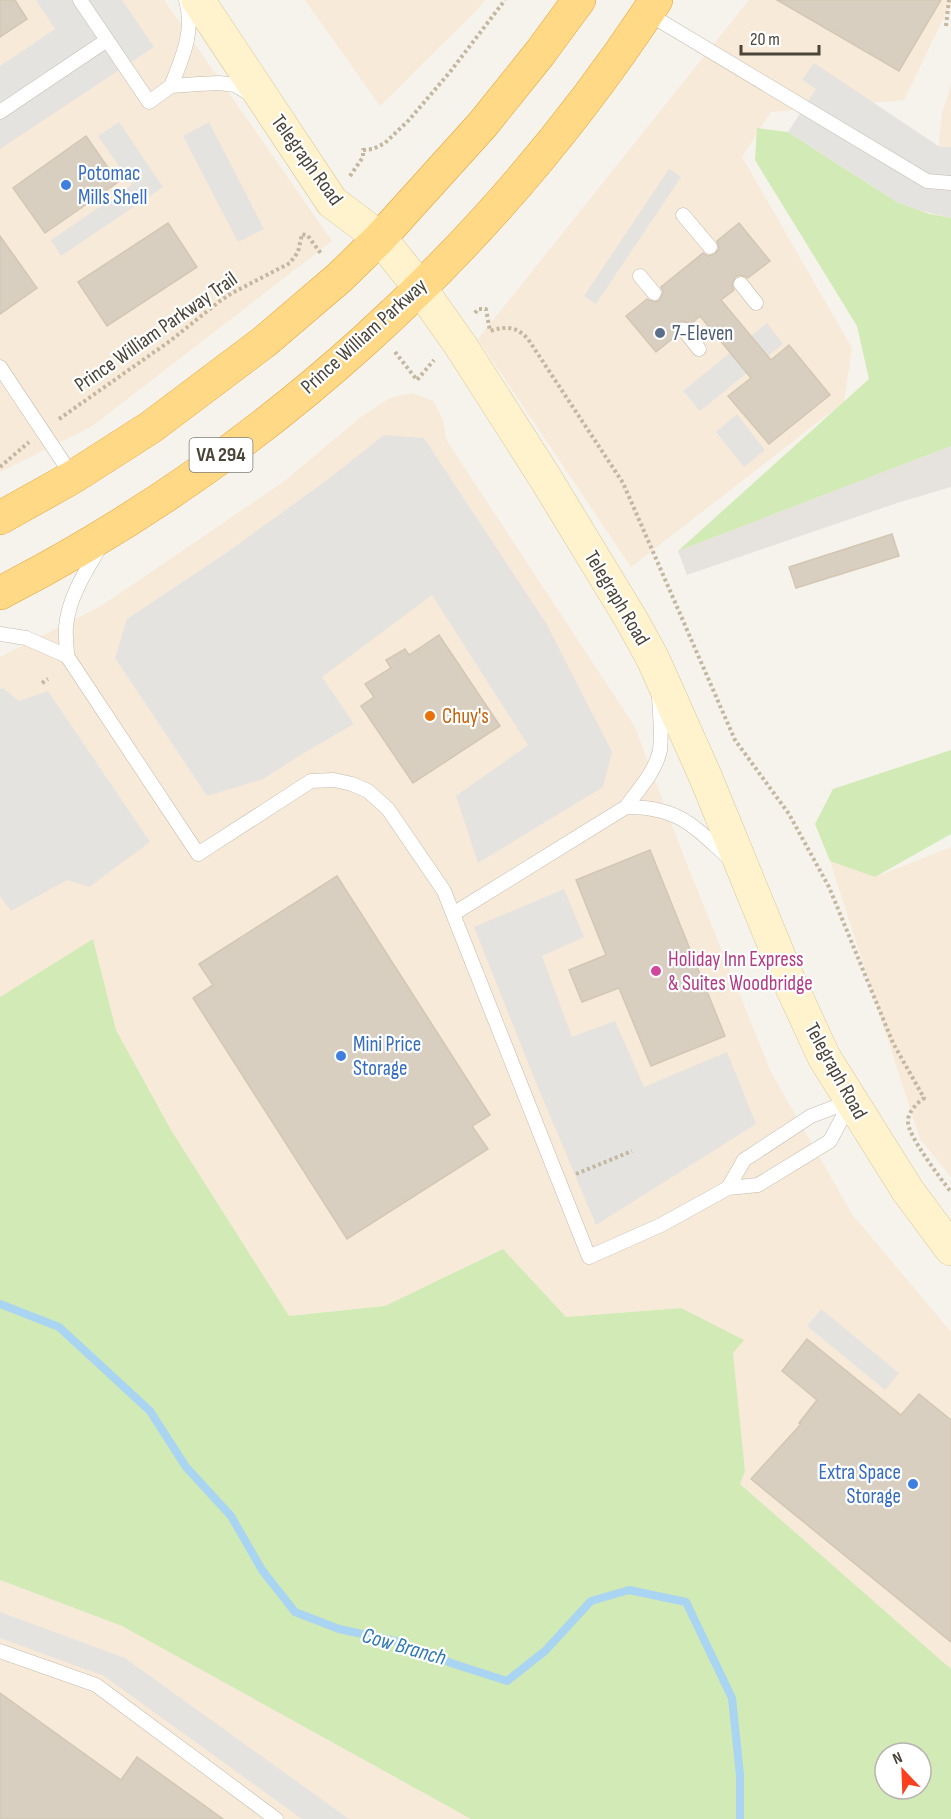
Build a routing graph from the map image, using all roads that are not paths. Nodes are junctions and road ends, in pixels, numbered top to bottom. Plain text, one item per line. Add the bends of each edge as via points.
1 (80, 0) edge
2 (186, 0) edge
3 (198, 0) edge
4 (579, 0) edge
5 (651, 7) edge
6 (107, 40) junction
7 (171, 86) junction
8 (266, 102) junction
9 (0, 112) edge
10 (951, 183) edge
11 (683, 215) dead end
12 (380, 238) junction
13 (710, 247) dead end
14 (640, 276) dead end
15 (741, 284) dead end
16 (420, 288) junction
17 (654, 293) dead end
18 (756, 303) dead end
19 (684, 330) dead end
20 (699, 349) dead end
21 (0, 367) edge
22 (73, 477) junction
23 (0, 518) edge
24 (109, 531) junction
25 (0, 593) edge
26 (0, 634) edge
27 (67, 656) junction
28 (658, 670) junction
29 (626, 807) junction
30 (743, 871) junction
31 (453, 914) junction
32 (851, 1101) junction
33 (728, 1188) junction
34 (951, 1249) edge
35 (0, 1651) edge
36 (276, 1819) edge

1 - 6 lane
2 - 7 lane via 188,39
3 - 8 main road, Telegraph Road
4 - 12 highway via 483,124
5 - 10 lane via 927,181
5 - 16 highway, Prince William Parkway / VA 294 via 540,158
6 - 7 lane via 148,102
6 - 9 lane
7 - 8 lane via 235,85
8 - 12 main road, Telegraph Road via 332,202
11 - 13 lane
12 - 16 main road, Telegraph Road
12 - 22 highway via 264,342 151,428
14 - 17 lane
15 - 18 lane
16 - 24 highway, Prince William Parkway / VA 294 via 355,349 258,429
16 - 28 main road, Telegraph Road via 550,486
19 - 20 lane
21 - 22 lane
22 - 23 highway
24 - 25 highway, Prince William Parkway / VA 294
24 - 27 lane via 69,610
26 - 27 lane via 26,638
27 - 31 lane via 198,854 312,781 352,784 388,809 444,891
28 - 29 lane via 660,750 654,767
28 - 30 main road, Telegraph Road
29 - 30 lane via 658,809 676,815
29 - 31 lane
30 - 32 main road, Telegraph Road via 824,1057
31 - 33 lane via 588,1257 661,1225
32 - 33 lane via 811,1116 744,1160
32 - 33 lane via 830,1141 758,1185
32 - 34 main road, Telegraph Road via 908,1191
35 - 36 lane via 96,1685

